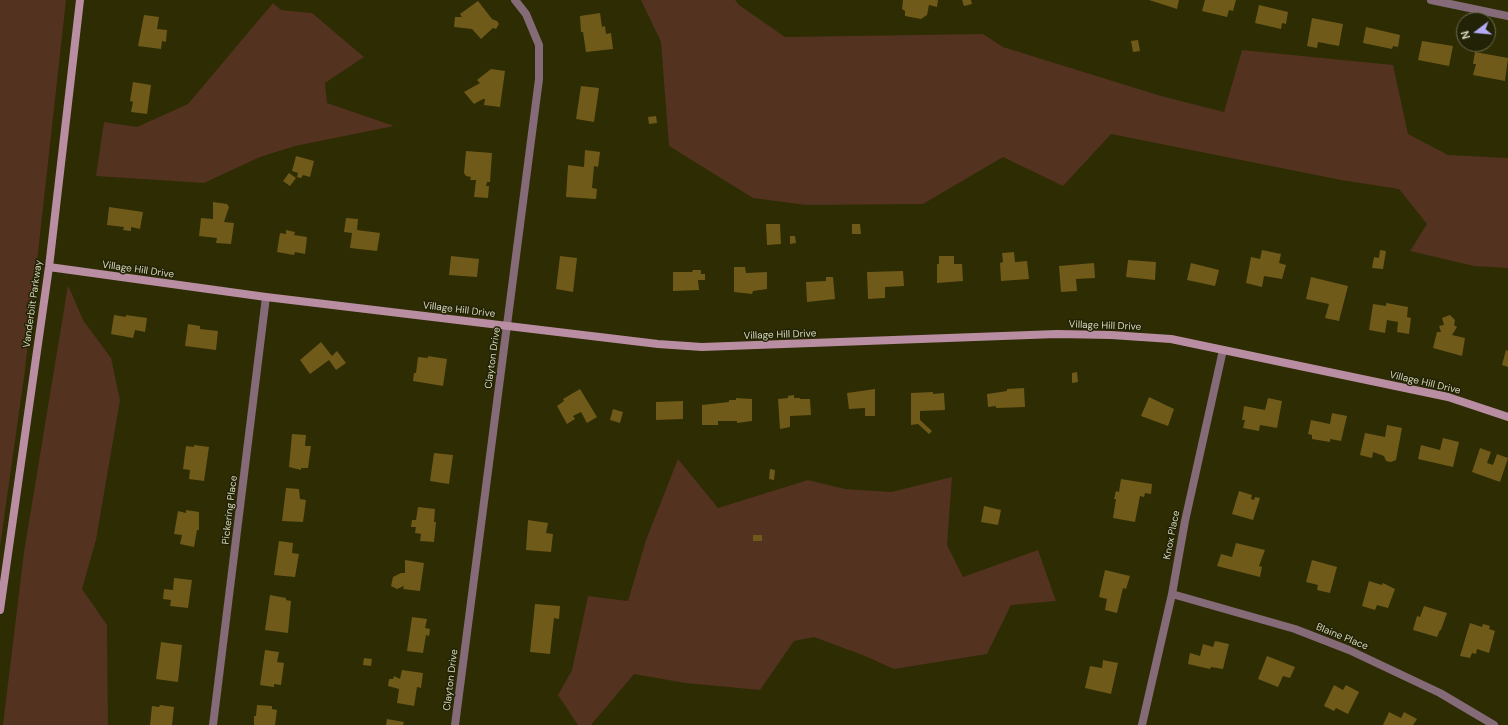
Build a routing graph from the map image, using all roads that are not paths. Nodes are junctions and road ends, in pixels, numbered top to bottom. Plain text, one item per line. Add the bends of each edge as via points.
1 (80, 0) edge
2 (515, 0) edge
3 (1431, 0) edge
4 (1508, 16) edge
5 (49, 267) junction
6 (266, 297) junction
7 (507, 326) junction
8 (1223, 350) junction
9 (1508, 417) edge
10 (1172, 594) junction
11 (0, 610) edge
12 (213, 725) edge
13 (456, 725) edge
14 (1142, 725) edge
15 (1494, 725) edge

1 - 5 street, Vanderbilt Parkway
2 - 7 street, Clayton Drive via 526,14 539,45 538,79
3 - 4 street
5 - 6 street, Village Hill Drive
5 - 11 street, Vanderbilt Parkway
6 - 7 street, Village Hill Drive
6 - 12 street, Pickering Place
7 - 8 street, Village Hill Drive via 702,347 1057,334 1171,339
7 - 13 street, Clayton Drive
8 - 9 street, Village Hill Drive via 1448,397
8 - 10 street, Knox Place via 1185,521
10 - 14 street, Knox Place
10 - 15 street, Blaine Place via 1295,629 1349,650 1440,693

